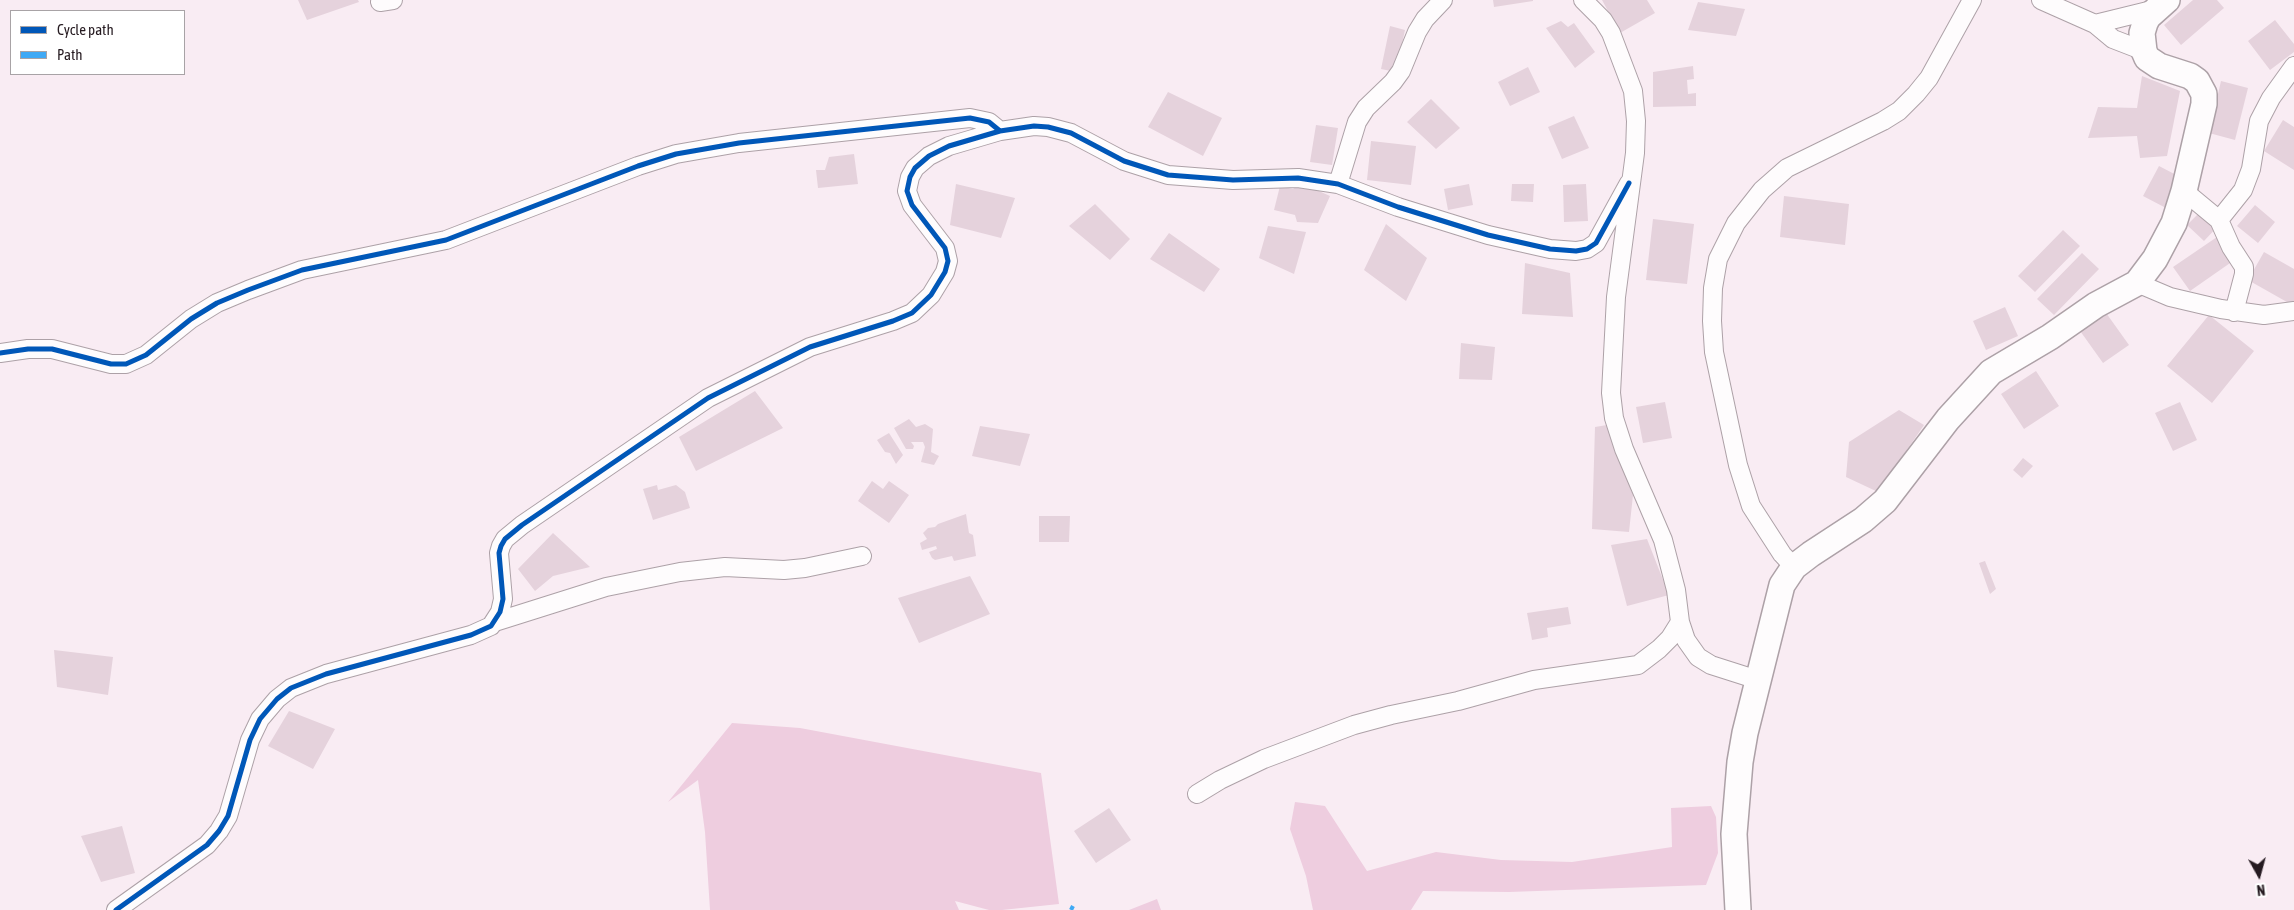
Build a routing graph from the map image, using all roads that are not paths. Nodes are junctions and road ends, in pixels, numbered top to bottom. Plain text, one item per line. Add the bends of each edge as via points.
1 (1443, 0) edge
2 (1583, 0) edge
3 (1972, 0) edge
4 (2041, 0) edge
5 (2162, 5) edge
6 (2095, 24) junction
7 (2144, 51) junction
8 (2294, 66) edge
9 (1000, 131) junction
10 (1630, 183) junction
11 (1338, 184) junction
12 (2184, 191) junction
13 (2219, 220) junction
14 (2137, 283) junction
15 (2294, 311) edge
16 (2234, 312) junction
17 (0, 353) edge
18 (862, 556) dead end
19 (1794, 567) junction
20 (495, 622) junction
21 (1680, 622) junction
22 (1758, 680) junction
23 (1197, 794) dead end
24 (116, 910) edge
25 (1738, 910) edge

1 - 11 street via 1416,32 1400,71 1388,90 1366,108 1357,122
2 - 10 street via 1611,33 1634,92 1635,145
3 - 19 street via 1929,78 1916,94 1883,122 1787,168 1762,190 1736,223 1718,259 1712,313 1714,352 1738,465 1751,506
4 - 6 street
5 - 6 street
5 - 7 street via 2148,17 2142,33
6 - 7 street via 2113,39
7 - 12 street via 2147,58 2159,66 2197,81 2204,94
8 - 13 street via 2271,98 2260,121 2251,169 2243,190
9 - 11 street via 1048,126 1071,133 1124,161 1182,178 1298,178
9 - 17 street via 989,122 970,118 739,143 676,154 446,240 302,270 248,290 190,319 146,355 126,364 111,364 52,349
9 - 20 street via 963,141 929,156 910,177 907,191 912,205 945,248 948,261 931,295 912,313 810,347 708,398 522,525 505,538 499,553 503,598
10 - 11 street via 1596,243 1576,251 1550,249 1488,235
10 - 21 street via 1616,297 1611,393 1614,418 1624,449 1667,555
12 - 13 street
12 - 14 street via 2165,243
13 - 16 street via 2244,267
14 - 16 street via 2170,297
14 - 19 street via 1990,372 1948,419 1885,500 1863,520
15 - 16 street via 2264,315
18 - 20 street via 784,570 725,567 680,572 606,587
19 - 22 street via 1782,586
20 - 24 street via 471,635 326,674 291,688 260,719 250,740 228,816 219,831 200,850
21 - 22 street via 1686,640 1698,657 1718,668
21 - 23 street via 1659,649 1638,665 1534,680 1354,725 1264,759
22 - 25 street via 1736,789 1734,834

